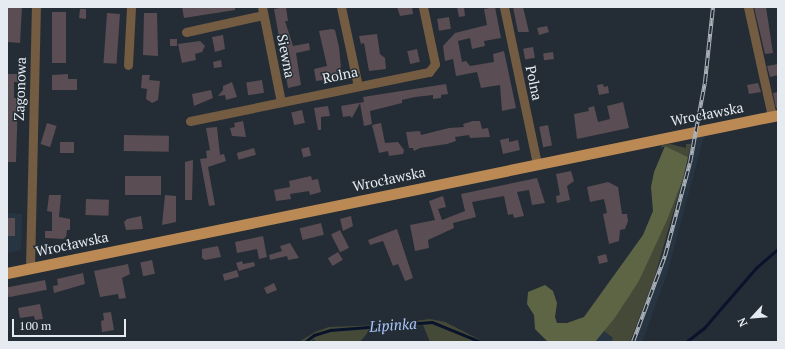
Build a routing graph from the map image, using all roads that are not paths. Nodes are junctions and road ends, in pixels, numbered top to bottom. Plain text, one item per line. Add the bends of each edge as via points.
1 (36, 7) edge
2 (131, 7) edge
3 (341, 7) edge
4 (423, 7) edge
5 (504, 7) edge
6 (748, 7) edge
7 (263, 11) edge
8 (186, 32) dead end
9 (128, 65) dead end
10 (358, 86) junction
11 (281, 102) junction
12 (775, 115) edge
13 (190, 121) dead end
14 (537, 164) junction
15 (30, 268) junction
16 (7, 273) edge

1 - 15 street, Zagonowa
2 - 9 street
3 - 10 street
4 - 10 street, Rolna via 435,64 433,69
5 - 14 street, Polna
6 - 12 street
7 - 8 street, Siewna
7 - 11 street, Siewna
10 - 11 street, Rolna
11 - 13 street, Rolna
12 - 14 main road, Wrocławska
14 - 15 main road, Wrocławska
15 - 16 main road, Wrocławska

